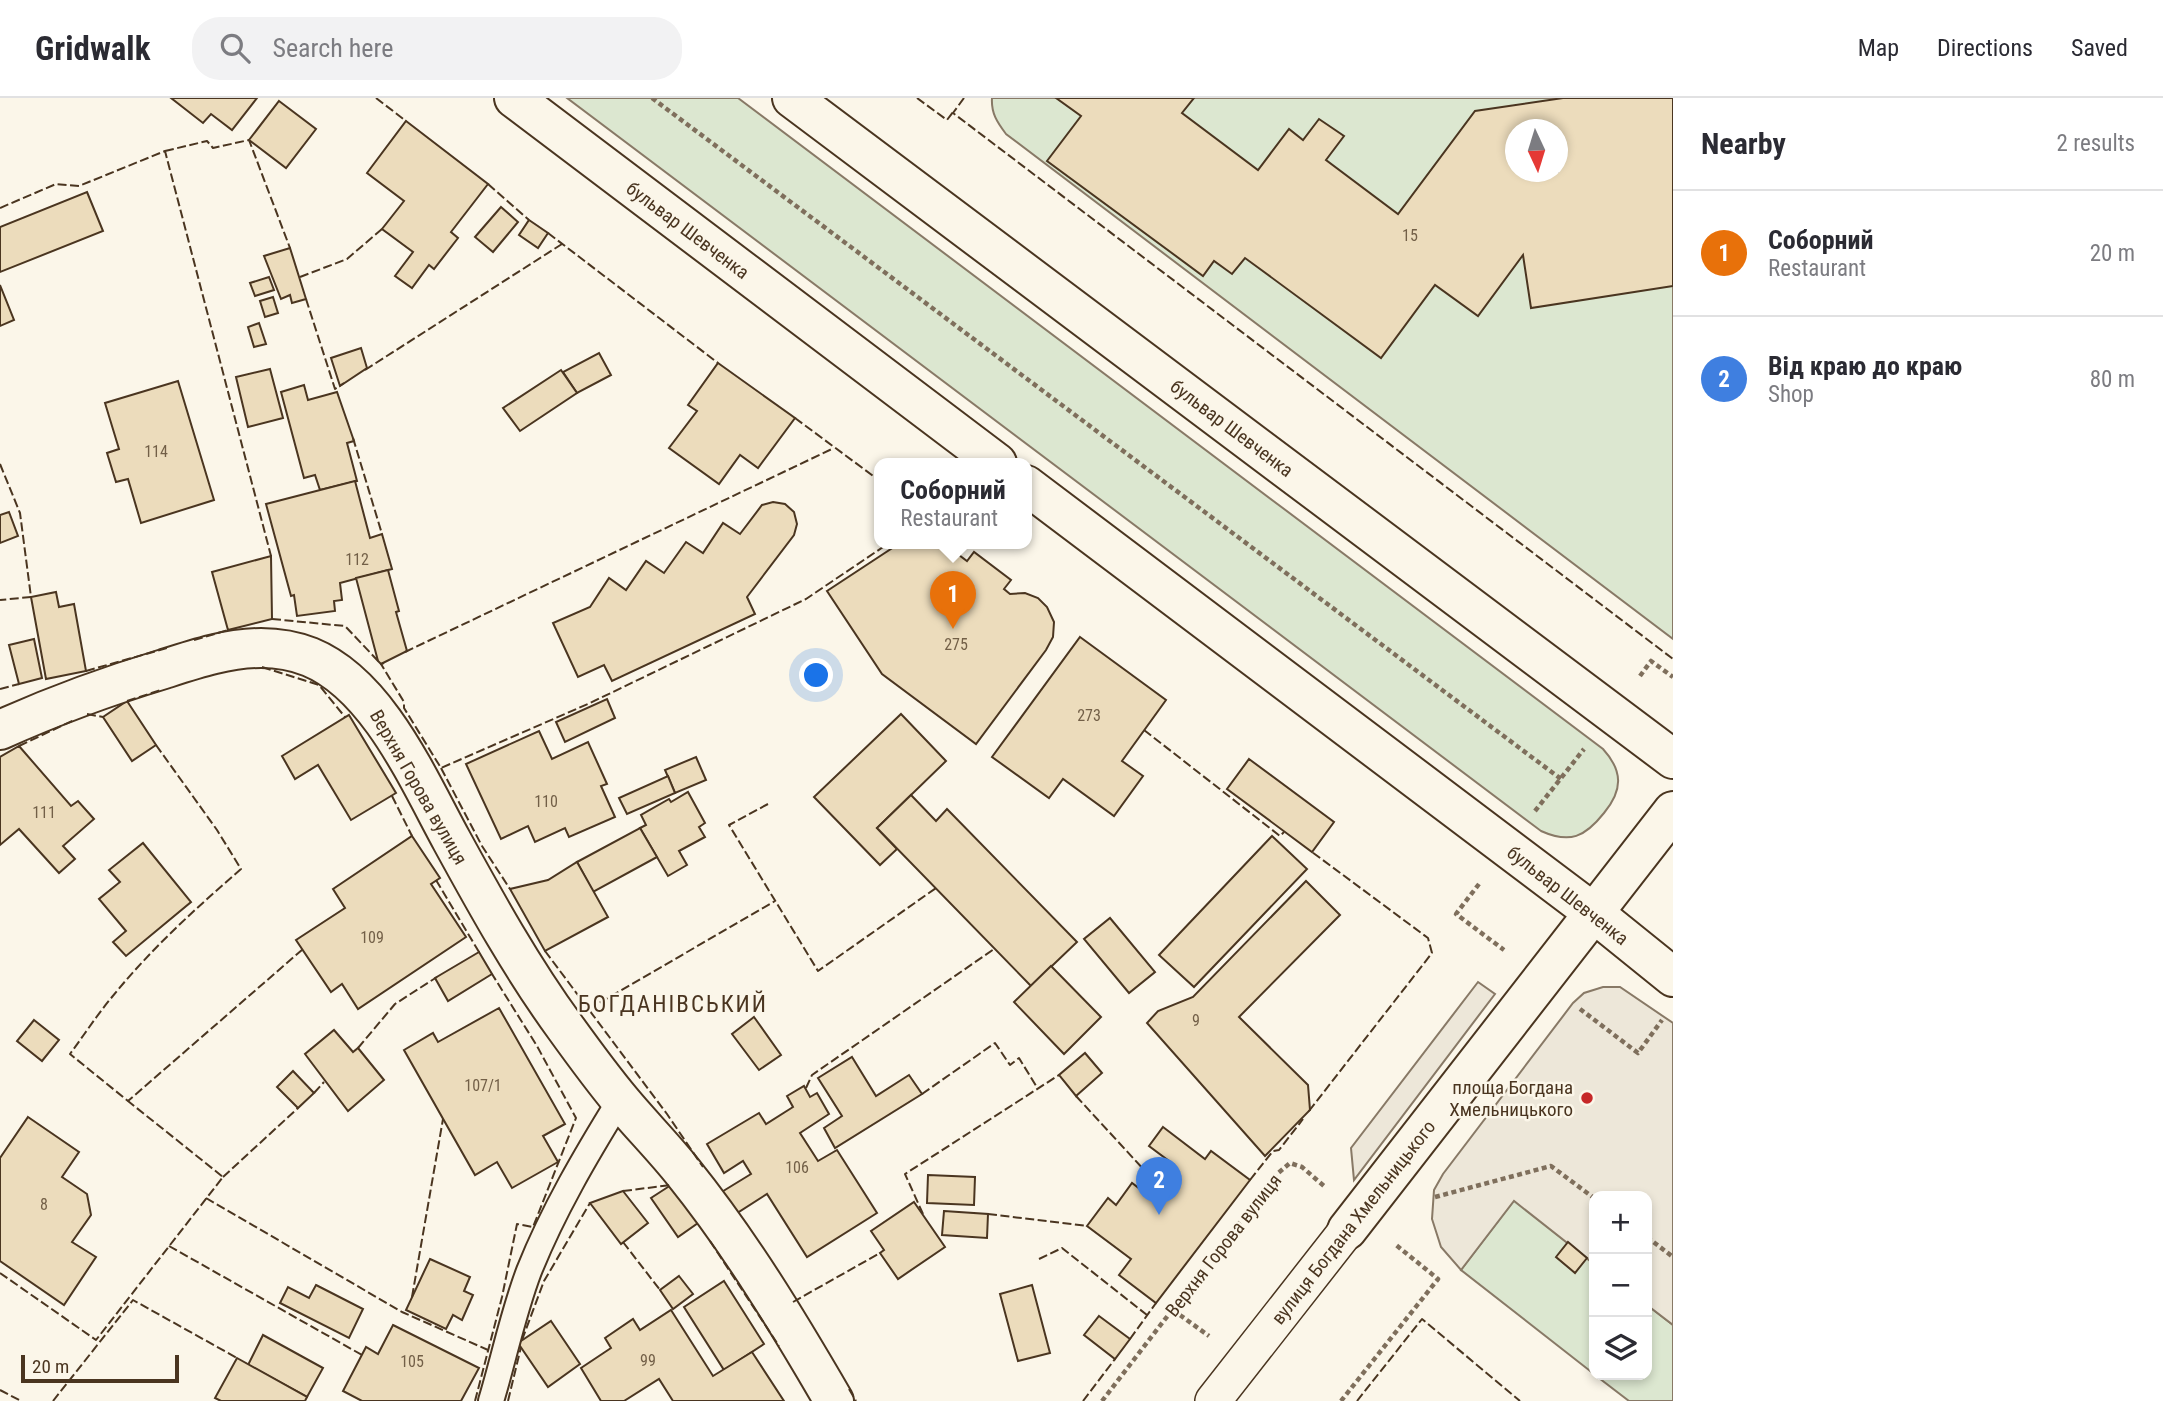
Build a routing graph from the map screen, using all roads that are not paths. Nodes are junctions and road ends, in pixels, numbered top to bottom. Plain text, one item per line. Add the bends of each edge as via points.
1 (514, 98) edge
2 (792, 98) edge
3 (990, 458) edge
4 (1032, 489) edge
5 (0, 730) edge
6 (1673, 759) edge
7 (1673, 811) edge
8 (1595, 914) junction
9 (1673, 977) edge
10 (620, 1100) junction
11 (1353, 1222) joint
12 (491, 1401) edge
13 (834, 1401) edge
14 (1213, 1401) edge

1 - 3 main road, бульвар Шевченка
2 - 6 main road, бульвар Шевченка
4 - 8 main road, бульвар Шевченка
5 - 10 main road, Верхня Горова вулиця via 141,676 231,651 283,650 308,656 338,672 387,727 514,952
7 - 8 main road, вулиця Богдана Хмельницького
8 - 9 main road, бульвар Шевченка
8 - 11 main road, вулиця Богдана Хмельницького
10 - 12 lane via 566,1190 529,1271
10 - 13 main road, Верхня Горова вулиця via 683,1172 737,1245
11 - 14 street, вулиця Богдана Хмельницького

